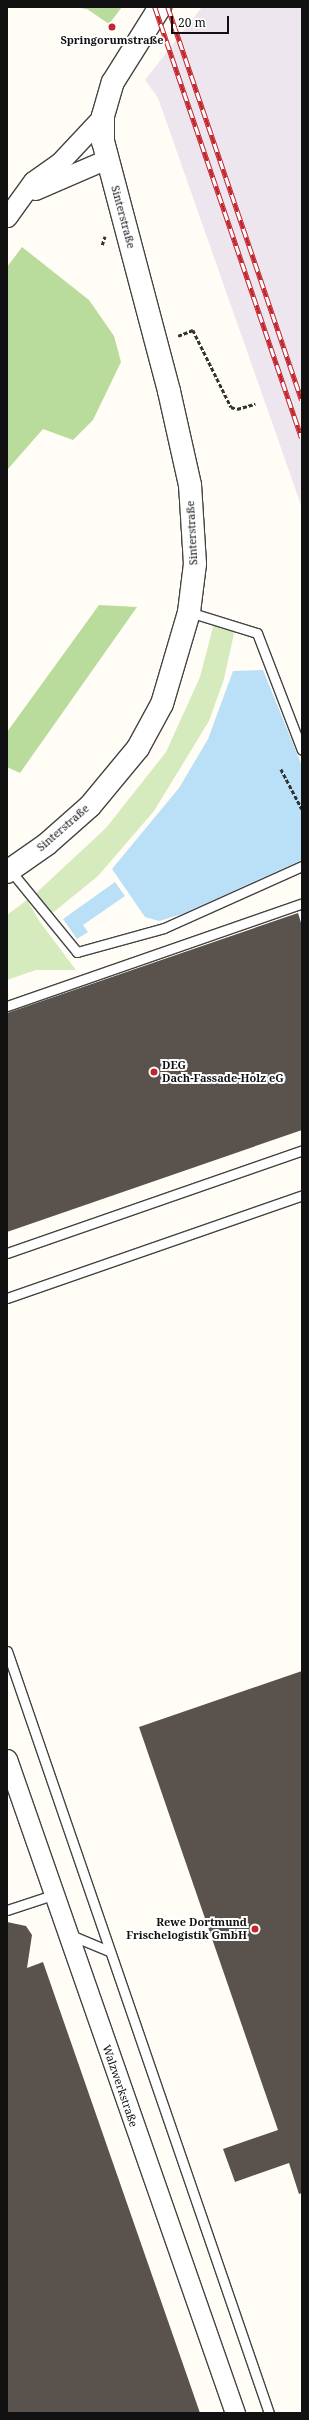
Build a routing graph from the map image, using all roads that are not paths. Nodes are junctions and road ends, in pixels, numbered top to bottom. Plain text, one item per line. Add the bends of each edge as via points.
1 (160, 7) edge
2 (103, 116) junction
3 (107, 160) junction
4 (20, 201) junction
5 (7, 217) edge
6 (189, 612) junction
7 (302, 750) edge
8 (302, 866) edge
9 (8, 871) edge
10 (302, 903) edge
11 (7, 1006) edge
12 (302, 1150) edge
13 (302, 1195) edge
14 (7, 1253) edge
15 (7, 1298) edge
16 (7, 1651) edge
17 (7, 1759) edge
18 (53, 1895) junction
19 (7, 1910) edge
20 (66, 1933) junction
21 (109, 1951) junction
22 (235, 2413) edge
23 (269, 2413) edge

1 - 2 street via 113,82
2 - 3 street, Sinterstraße
2 - 4 street via 59,163 33,181
3 - 4 street via 40,187
3 - 6 street, Sinterstraße via 169,391 190,485 195,564
4 - 5 street
6 - 7 lane via 257,633
6 - 9 street, Sinterstraße via 162,704 138,748 90,806 47,844
8 - 9 lane via 164,928 77,952
10 - 11 lane
12 - 14 lane
13 - 15 lane
16 - 21 lane
17 - 18 street, Walzwerkstraße
18 - 19 lane
18 - 20 street, Walzwerkstraße
20 - 21 lane
20 - 22 street, Walzwerkstraße
21 - 23 lane

